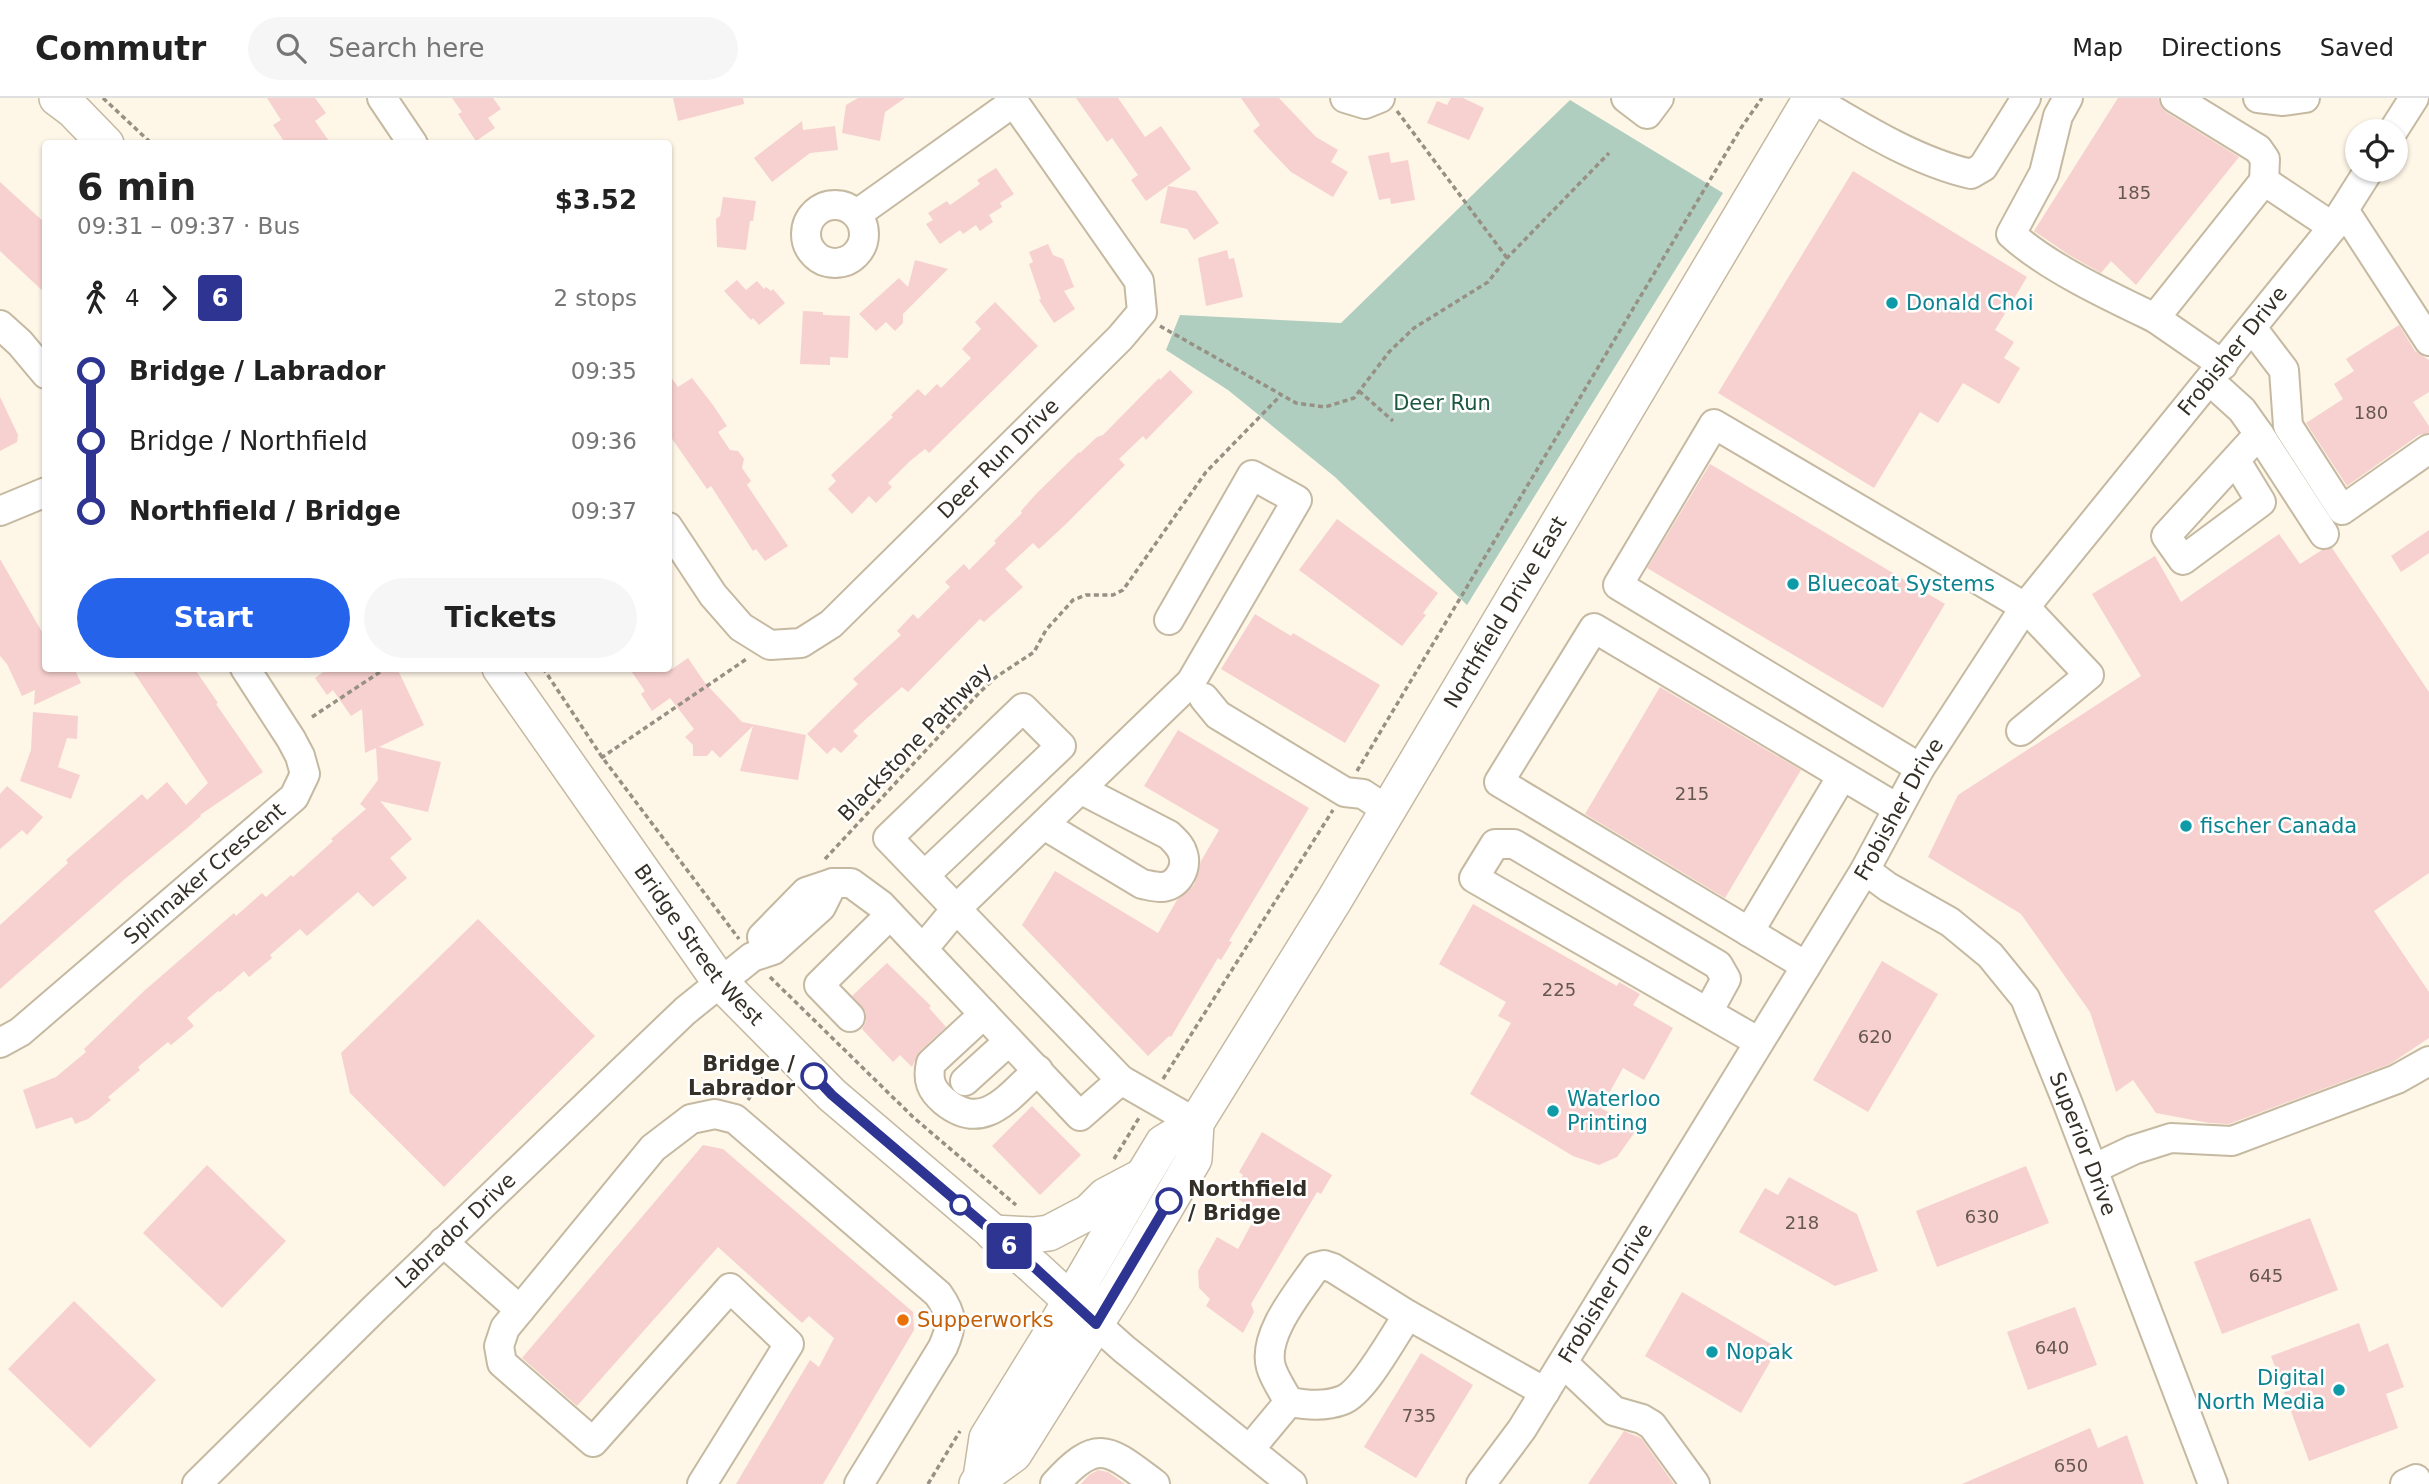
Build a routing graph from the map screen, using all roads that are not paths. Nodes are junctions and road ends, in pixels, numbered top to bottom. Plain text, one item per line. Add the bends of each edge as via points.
1 (57, 98) edge
2 (382, 98) edge
3 (1345, 98) edge
4 (1626, 98) edge
5 (1659, 98) edge
6 (1811, 98) edge
7 (2026, 98) edge
8 (2068, 98) edge
9 (2175, 98) edge
10 (2258, 98) edge
11 (2305, 98) edge
12 (2414, 98) edge
13 (1012, 100) edge
14 (1388, 104) edge
15 (2401, 119) edge
16 (102, 140) edge
17 (410, 140) edge
18 (2264, 181) junction
19 (2362, 182) edge
20 (857, 214) dead end
21 (2339, 218) junction
22 (2155, 318) junction
23 (0, 325) edge
24 (2252, 328) junction
25 (2429, 341) edge
26 (42, 368) edge
27 (2216, 373) junction
28 (2259, 433) junction
29 (2429, 449) edge
30 (2236, 461) dead end
31 (42, 494) edge
32 (0, 510) edge
33 (672, 533) edge
34 (2324, 534) dead end
35 (2025, 607) junction
36 (1169, 620) dead end
37 (248, 672) edge
38 (504, 672) edge
39 (1194, 693) junction
40 (2021, 731) dead end
41 (1920, 768) junction
42 (1842, 776) junction
43 (1080, 789) junction
44 (1362, 793) junction
45 (1897, 808) junction
46 (1044, 825) junction
47 (1865, 870) junction
48 (925, 875) junction
49 (956, 909) junction
50 (890, 915) junction
51 (1749, 932) junction
52 (923, 949) junction
53 (1806, 966) junction
54 (720, 982) junction
55 (1708, 1012) junction
56 (984, 1014) junction
57 (850, 1017) dead end
58 (1009, 1041) junction
59 (1759, 1042) junction
60 (0, 1043) edge
61 (2429, 1061) edge
62 (1038, 1070) junction
63 (1121, 1080) junction
64 (965, 1081) dead end
65 (1196, 1123) junction
66 (2093, 1169) junction
67 (1143, 1176) junction
68 (993, 1233) junction
69 (443, 1242) junction
70 (520, 1310) junction
71 (1083, 1312) junction
72 (1408, 1315) junction
73 (1563, 1363) junction
74 (1545, 1392) junction
75 (1289, 1402) junction
76 (1250, 1449) junction
77 (1275, 1479) edge
78 (979, 1481) edge
79 (197, 1484) edge
80 (702, 1484) edge
81 (859, 1484) edge
82 (1055, 1484) edge
83 (1155, 1484) edge
84 (1481, 1484) edge
85 (1695, 1484) edge
86 (2213, 1484) edge
87 (2405, 1484) edge
88 (2418, 1484) edge

1 - 16 main road
2 - 17 street
3 - 14 street
4 - 5 street via 1647,114
6 - 7 street via 1910,151 1971,174 1983,167
6 - 44 main road, Northfield Drive East
8 - 22 street via 2058,117 2044,173 2011,234 2024,246
9 - 18 street via 2259,149 2265,159
10 - 11 street
12 - 15 street
13 - 20 street
13 - 33 street, Deer Run Drive via 1139,281 1142,312 831,624 801,643 771,645 741,627 713,595
18 - 21 street
18 - 22 street
19 - 21 street, Frobisher Drive
21 - 24 street, Frobisher Drive
21 - 25 street
22 - 27 street
23 - 26 street
24 - 27 street, Frobisher Drive
24 - 29 street via 2284,370 2288,426 2342,510
27 - 28 street
27 - 35 street, Frobisher Drive
28 - 30 street
28 - 34 street
31 - 32 street
35 - 40 street via 2089,675
35 - 41 street, Frobisher Drive
35 - 41 street via 1714,424 1618,585
36 - 39 street via 1252,475 1297,500 1191,682
37 - 60 street, Spinnaker Crescent via 300,756 305,774 294,797 20,1032
38 - 54 main road, Bridge Street West via 589,768
39 - 43 street
39 - 44 street via 1218,715
41 - 45 street, Frobisher Drive
42 - 45 street
42 - 51 street
42 - 51 street via 1594,628 1499,782
43 - 46 street
43 - 46 street via 1169,835 1185,857 1178,879 1170,886 1142,884
44 - 65 main road, Northfield Drive East
45 - 47 street, Frobisher Drive
46 - 49 street
47 - 53 street, Frobisher Drive
47 - 66 street, Superior Drive via 1950,922 1990,955 2025,998
48 - 48 street via 888,838 1023,708 1061,746
48 - 49 street
49 - 52 street
49 - 63 street
50 - 52 street
50 - 54 street, Labrador Drive via 851,883 828,872 762,937 752,957
50 - 57 street via 819,985
51 - 53 street
52 - 56 street
53 - 59 street, Frobisher Drive
54 - 68 main road, Bridge Street West via 832,1095
54 - 69 street, Labrador Drive
55 - 55 street via 1474,878 1495,844 1514,844 1718,965 1727,979
55 - 59 street
56 - 58 street
56 - 62 street via 931,1063 930,1085 938,1096 964,1114 980,1116
58 - 62 street
58 - 64 street
59 - 73 street, Frobisher Drive
61 - 66 street via 2396,1079 2232,1140 2171,1138
62 - 63 street via 1080,1116
63 - 65 street
65 - 67 main road, Northfield Drive East via 1163,1143
65 - 71 main road, Northfield Drive East via 1194,1159
66 - 86 street, Superior Drive
67 - 68 main road via 1049,1233
67 - 71 main road, Northfield Drive East
68 - 71 main road, Bridge Street West
69 - 70 street
69 - 79 street, Labrador Drive
70 - 80 street via 505,1328 499,1346 502,1363 593,1443 730,1288 789,1344
70 - 81 street via 653,1148 691,1119 715,1114 735,1119 938,1294 949,1310 950,1329 943,1347
71 - 76 street, Bridge Street West
71 - 78 main road, Northfield Drive East via 1014,1454
72 - 74 street
72 - 75 street via 1358,1391 1343,1401 1314,1406
72 - 75 street via 1333,1268 1315,1267 1284,1312 1269,1346 1270,1367
73 - 74 street, Frobisher Drive
73 - 85 street via 1614,1411 1652,1425
74 - 84 street, Frobisher Drive
75 - 76 street
76 - 77 street, Bridge Street West
82 - 83 street via 1090,1453 1110,1453
87 - 88 street via 2416,1479

